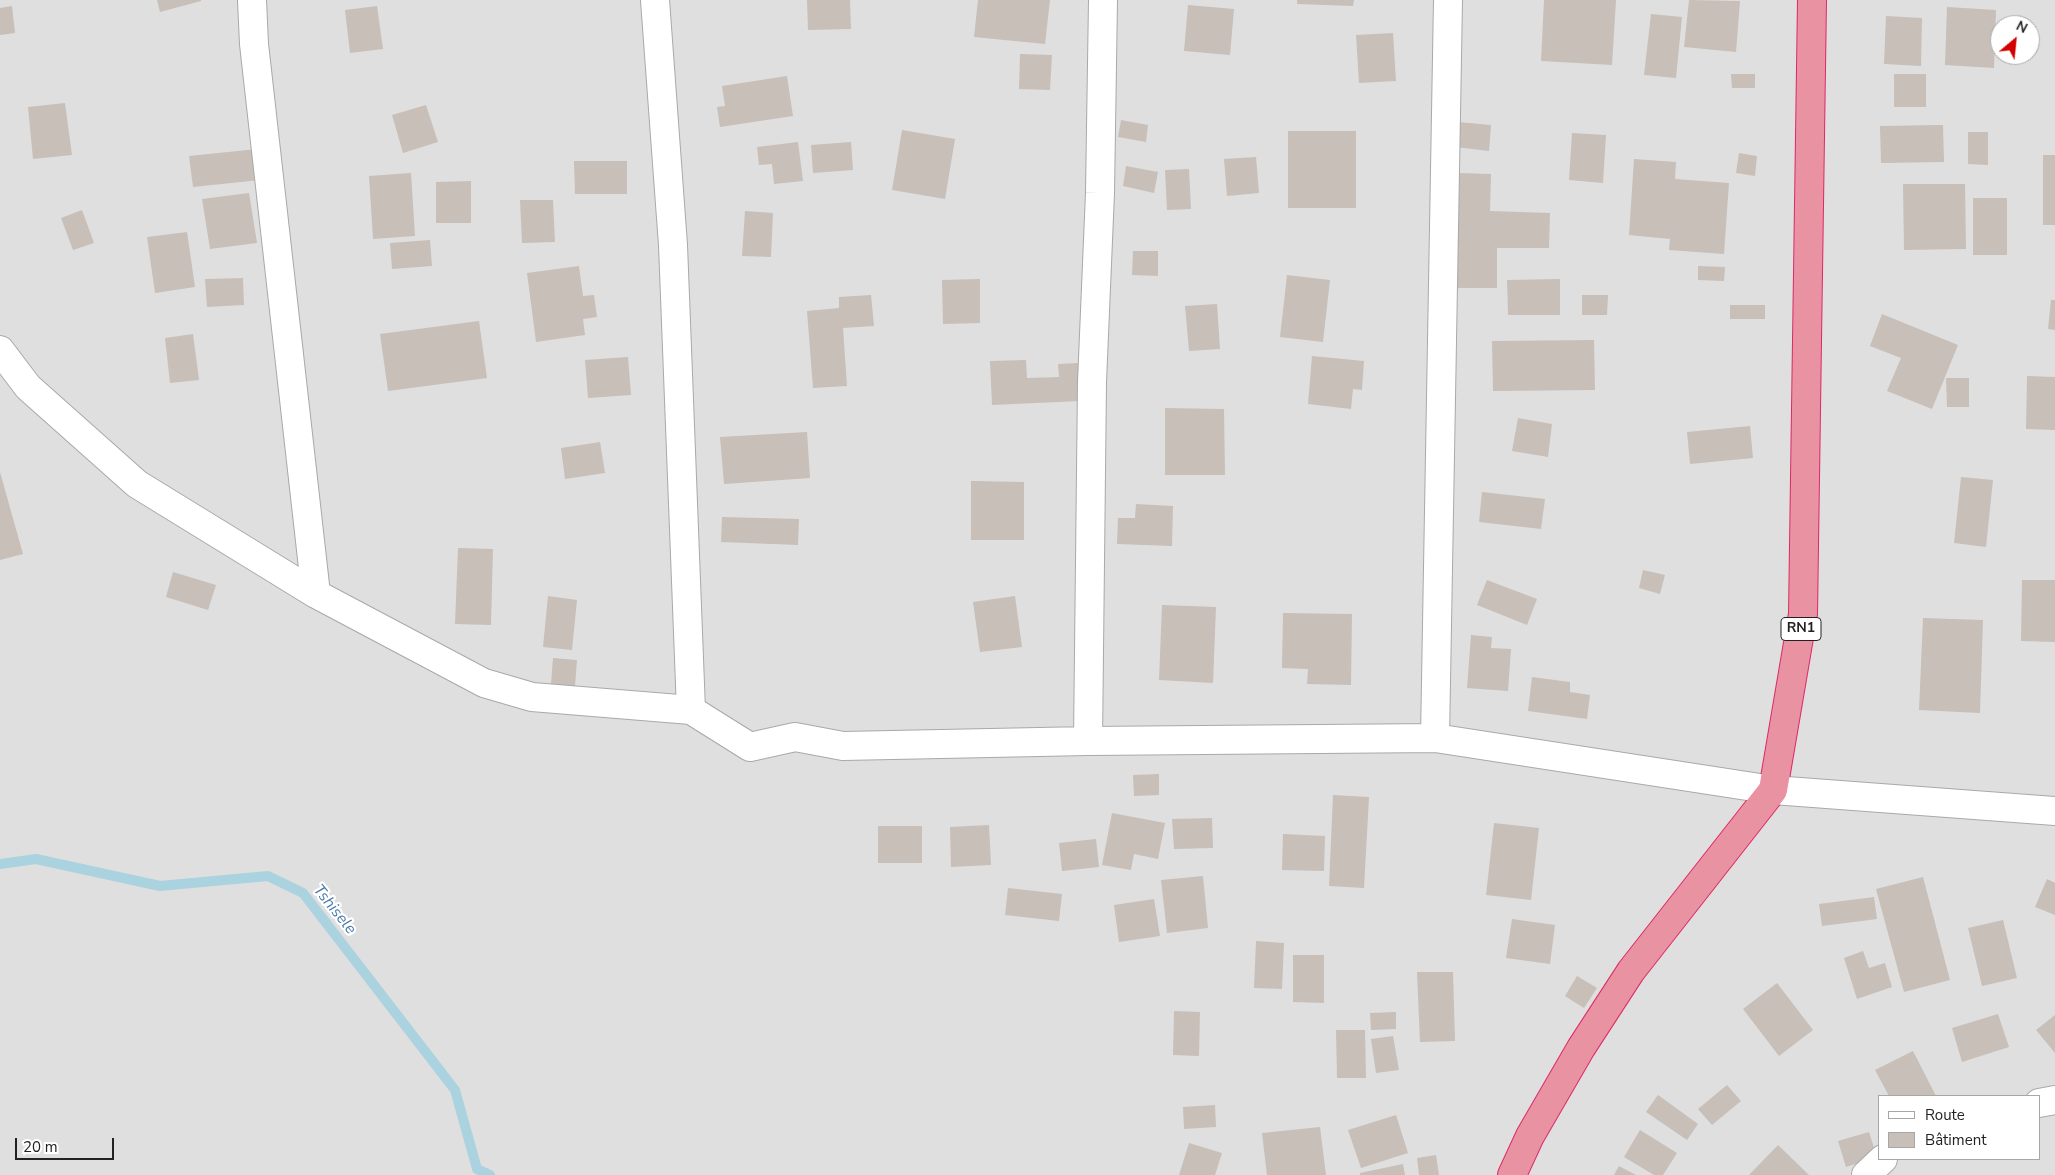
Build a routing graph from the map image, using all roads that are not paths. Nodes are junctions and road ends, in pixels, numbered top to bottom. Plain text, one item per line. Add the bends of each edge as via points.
1 (252, 0) edge
2 (655, 0) edge
3 (1103, 0) edge
4 (1448, 0) edge
5 (1812, 0) edge
6 (0, 350) edge
7 (316, 594) junction
8 (691, 710) junction
9 (1435, 738) junction
10 (1088, 741) junction
11 (1773, 790) junction
12 (2055, 811) edge
13 (2055, 1100) edge
14 (2040, 1103) edge
15 (1882, 1160) edge
16 (1512, 1175) edge
17 (1866, 1175) edge

1 - 7 street via 254,44
2 - 8 street via 673,245
3 - 10 street via 1100,193 1092,382
4 - 9 street
5 - 11 highway, RN1 via 1803,614
6 - 7 street via 28,387 137,484
7 - 8 street via 484,683 532,697
8 - 10 street via 750,748 795,737 843,746
9 - 10 street
9 - 11 street
11 - 12 street
11 - 16 highway, RN1 via 1630,972 1581,1048 1530,1136
13 - 14 street
15 - 17 street

